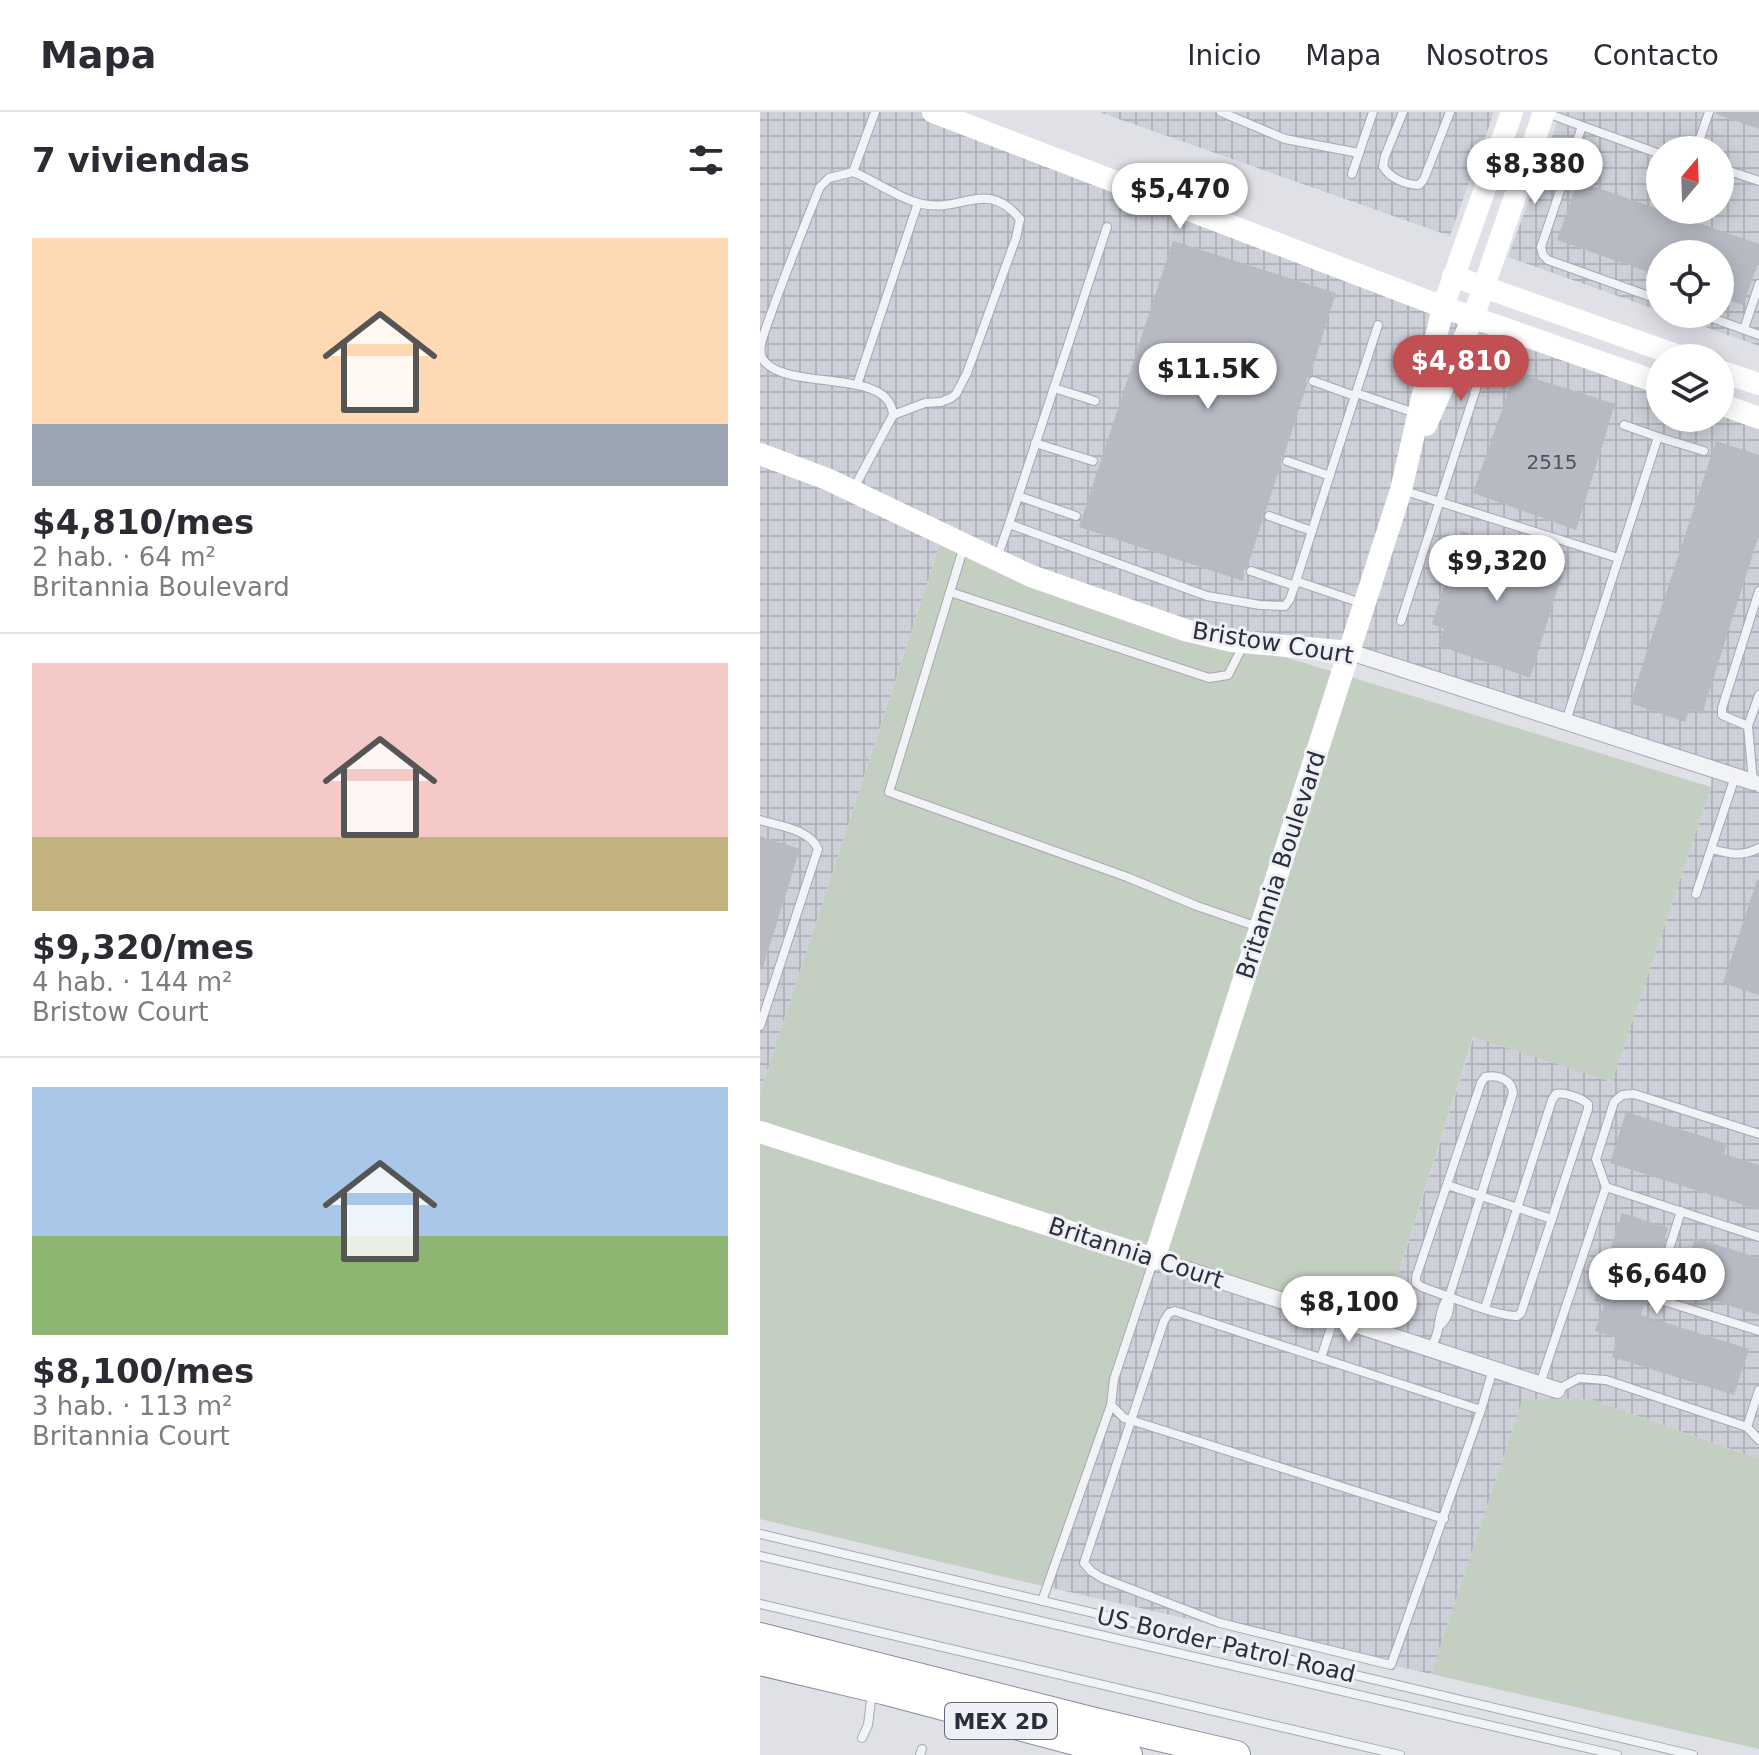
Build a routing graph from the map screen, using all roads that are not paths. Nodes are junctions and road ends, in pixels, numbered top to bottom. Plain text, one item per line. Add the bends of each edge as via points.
1 (875, 112) edge
2 (933, 112) edge
3 (1221, 112) edge
4 (1373, 112) edge
5 (1403, 112) edge
6 (1450, 112) edge
7 (1512, 112) edge
8 (1544, 112) edge
9 (1709, 112) edge
10 (1582, 126) junction
11 (1701, 136) edge
12 (1646, 149) edge
13 (1359, 153) junction
14 (853, 172) junction
15 (1734, 173) edge
16 (1352, 174) dead end
17 (1759, 181) edge
18 (918, 203) junction
19 (1107, 227) dead end
20 (1453, 276) junction
21 (1759, 284) edge
22 (1483, 286) junction
23 (1646, 295) edge
24 (1443, 307) junction
25 (1473, 318) junction
26 (1378, 325) dead end
27 (1734, 326) edge
28 (1744, 329) junction
29 (1759, 335) edge
30 (1646, 344) edge
31 (1483, 367) dead end
32 (1734, 376) edge
33 (1646, 378) edge
34 (1313, 381) dead end
35 (1759, 384) edge
36 (857, 385) junction
37 (1054, 388) junction
38 (1356, 394) junction
39 (1095, 401) dead end
40 (1734, 409) edge
41 (1419, 414) junction
42 (893, 415) junction
43 (1759, 418) edge
44 (1624, 425) dead end
45 (1658, 437) junction
46 (1035, 443) junction
47 (1704, 451) dead end
48 (760, 454) edge
49 (1093, 461) dead end
50 (1287, 461) dead end
51 (1330, 476) junction
52 (1404, 480) junction
53 (852, 491) junction
54 (1018, 496) junction
55 (1440, 502) junction
56 (1076, 516) dead end
57 (1269, 516) dead end
58 (1009, 524) junction
59 (1312, 531) junction
60 (964, 545) junction
61 (1618, 558) junction
62 (997, 560) junction
63 (1251, 571) dead end
64 (1295, 583) junction
65 (1759, 591) edge
66 (950, 592) junction
67 (1365, 605) junction
68 (1401, 621) dead end
69 (1245, 642) junction
70 (1350, 652) junction
71 (1759, 695) edge
72 (1565, 722) junction
73 (1748, 726) junction
74 (1735, 777) junction
75 (1757, 783) edge
76 (760, 820) edge
77 (1759, 848) edge
78 (1712, 849) junction
79 (1696, 894) dead end
80 (1261, 928) junction
81 (760, 1026) edge
82 (760, 1132) edge
83 (1759, 1134) edge
84 (1447, 1185) junction
85 (1606, 1187) junction
86 (1481, 1196) junction
87 (1517, 1208) junction
88 (1681, 1211) junction
89 (1552, 1219) junction
90 (1759, 1237) edge
91 (1154, 1259) junction
92 (1449, 1297) junction
93 (1485, 1308) junction
94 (1334, 1318) junction
95 (1759, 1331) edge
96 (1431, 1349) junction
97 (1321, 1358) junction
98 (1493, 1369) junction
99 (1540, 1384) junction
100 (1557, 1390) joint
101 (1759, 1390) edge
102 (1111, 1405) junction
103 (1481, 1410) junction
104 (1131, 1420) junction
105 (1747, 1427) junction
106 (1759, 1440) edge
107 (1444, 1519) junction
108 (760, 1534) edge
109 (760, 1556) edge
110 (1042, 1601) junction
111 (760, 1604) edge
112 (760, 1637) edge
113 (760, 1661) edge
114 (873, 1689) junction
115 (862, 1738) dead end
116 (1128, 1755) edge
117 (1236, 1755) edge
118 (1400, 1755) edge
119 (1617, 1755) edge
120 (1693, 1755) edge

1 - 14 lane
2 - 24 street
3 - 13 lane via 1285,139
4 - 13 lane
5 - 6 lane via 1383,166 1391,176 1415,186 1424,179
7 - 20 street, Britannia Boulevard
8 - 10 lane
8 - 22 street, Britannia Boulevard
9 - 11 lane
10 - 12 lane
10 - 23 lane via 1541,247 1543,255
13 - 16 lane
14 - 18 lane
14 - 36 lane via 829,178 820,187 760,352 762,360 791,374
15 - 17 lane
18 - 36 lane
18 - 42 lane via 998,200 1020,219 956,394
19 - 37 lane
20 - 22 street
20 - 24 street, Britannia Boulevard
21 - 28 lane
22 - 25 street, Britannia Boulevard
22 - 30 street
24 - 25 street
24 - 41 street, Britannia Boulevard
25 - 33 street
25 - 52 street, Britannia Boulevard
26 - 38 lane
27 - 28 lane
28 - 29 lane
31 - 55 lane
32 - 35 street
34 - 38 lane
36 - 42 lane via 886,398
37 - 39 lane
37 - 46 lane
38 - 41 lane
38 - 51 lane
40 - 43 street
41 - 52 street, Britannia Boulevard
42 - 53 lane
44 - 45 lane
45 - 47 lane
45 - 61 lane
46 - 49 lane
46 - 54 lane
48 - 53 street, Bristow Court
50 - 51 lane
51 - 59 lane
52 - 55 lane
52 - 67 street, Britannia Boulevard
53 - 60 street, Bristow Court
54 - 56 lane
54 - 58 lane
55 - 61 lane
55 - 68 lane
57 - 59 lane
58 - 62 lane
58 - 64 lane via 1207,596 1285,606
59 - 64 lane
60 - 62 street, Bristow Court
60 - 66 lane
61 - 72 lane
62 - 69 street, Bristow Court via 1185,630
63 - 64 lane
64 - 67 lane
65 - 73 lane via 1722,708 1722,715
66 - 69 lane via 1209,678 1228,675
66 - 80 lane via 889,792
67 - 70 street, Britannia Boulevard
69 - 70 street, Bristow Court
70 - 72 street, Bristow Court
70 - 80 street, Britannia Boulevard
71 - 73 lane
72 - 74 street, Bristow Court
73 - 75 lane
74 - 75 street, Bristow Court
74 - 78 lane
76 - 81 lane via 804,834 818,849
77 - 78 lane via 1732,855
78 - 79 lane
80 - 91 street, Britannia Boulevard
82 - 91 street, Britannia Court
83 - 85 lane via 1634,1094 1622,1095 1614,1102 1596,1159
84 - 86 lane
84 - 86 lane via 1481,1083 1491,1076 1509,1081 1513,1093
84 - 92 lane via 1416,1283
85 - 88 lane
85 - 99 lane
86 - 87 lane
86 - 92 lane
87 - 89 lane
87 - 89 lane via 1552,1100 1561,1093 1584,1101 1588,1109
87 - 93 lane
88 - 90 lane
88 - 95 lane via 1654,1298
89 - 93 lane via 1521,1313 1511,1316
91 - 94 street, Britannia Court
91 - 102 lane via 1114,1379
92 - 93 lane
92 - 96 lane
94 - 96 street, Britannia Court
94 - 97 lane
96 - 98 street, Britannia Court
97 - 103 lane
97 - 104 lane via 1175,1311 1164,1321
98 - 99 street, Britannia Court
98 - 103 lane
99 - 100 street, Britannia Court
100 - 105 lane via 1579,1378 1606,1380
101 - 105 lane
102 - 104 lane
102 - 110 lane
103 - 107 lane
104 - 107 lane
104 - 107 lane via 1084,1563 1102,1578 1220,1623 1391,1665
105 - 106 lane
108 - 110 lane, US Border Patrol Road
109 - 119 lane
110 - 120 lane, US Border Patrol Road
111 - 118 lane
112 - 114 highway, MEX 2D
113 - 114 highway, MEX 2D
114 - 115 lane
114 - 116 highway, MEX 2D
114 - 117 highway, MEX 2D

